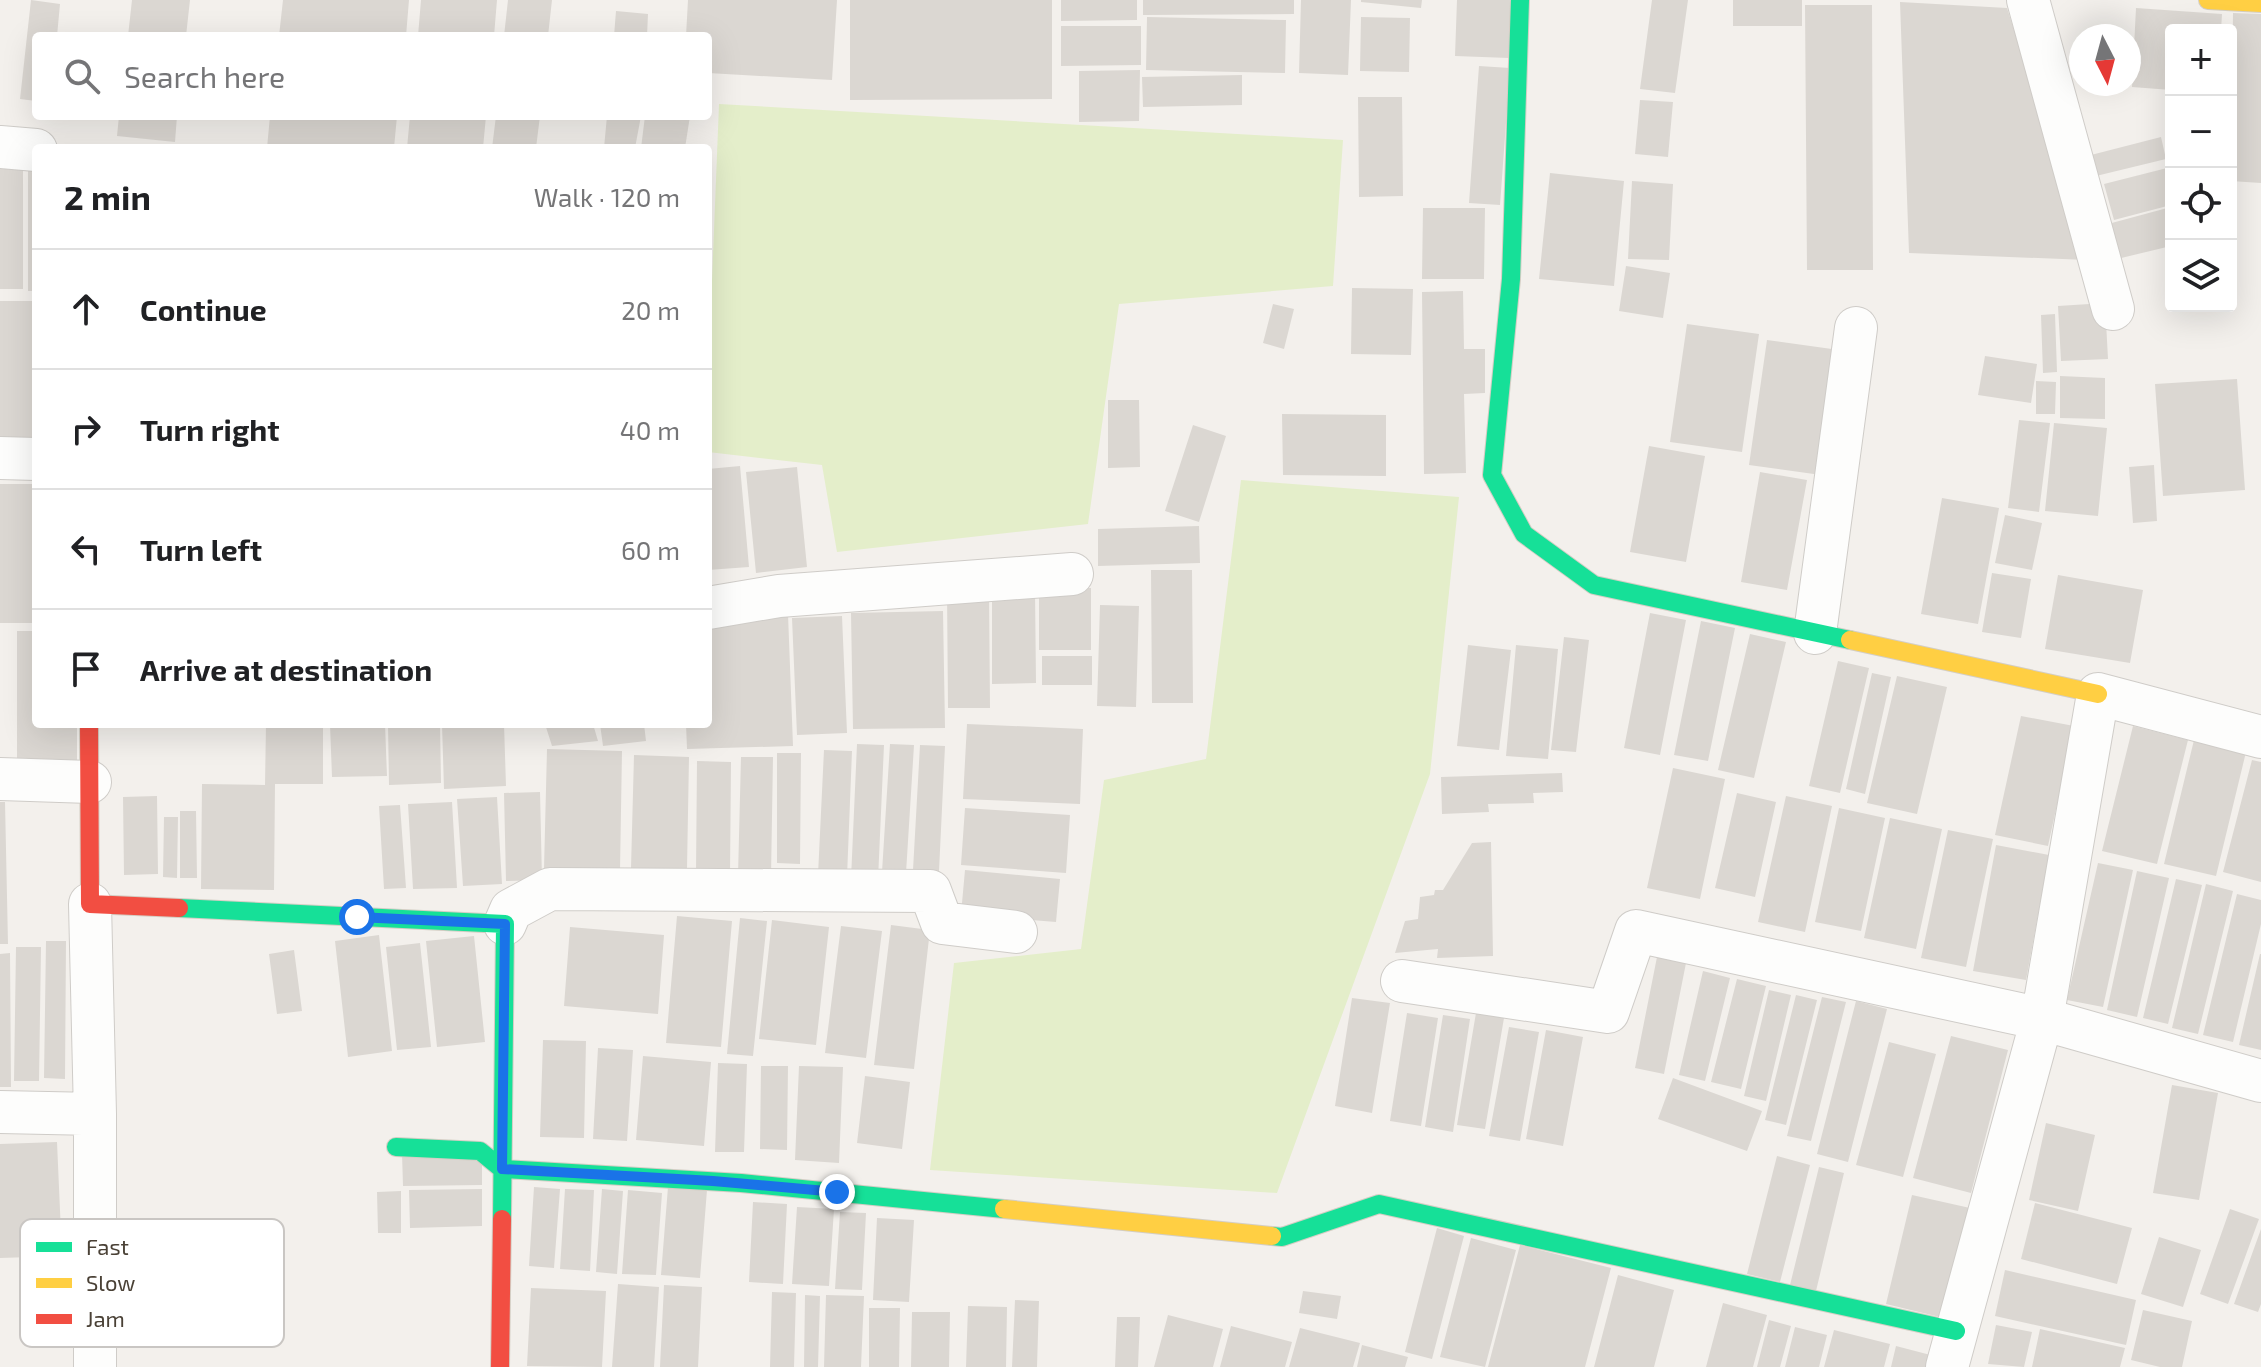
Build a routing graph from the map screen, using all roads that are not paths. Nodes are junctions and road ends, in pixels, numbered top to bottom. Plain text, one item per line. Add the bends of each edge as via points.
1 (1520, 0) edge
2 (2028, 0) edge
3 (2208, 0) edge
4 (2261, 3) edge
5 (0, 147) edge
6 (32, 150) edge
7 (2113, 309) dead end
8 (1856, 328) dead end
9 (0, 458) edge
10 (32, 459) edge
11 (1072, 574) dead end
12 (712, 607) edge
13 (1815, 633) junction
14 (2098, 694) junction
15 (89, 728) edge
16 (2261, 737) edge
17 (0, 779) edge
18 (90, 782) junction
19 (90, 904) junction
20 (505, 924) junction
21 (1016, 932) dead end
22 (1402, 981) dead end
23 (2042, 1019) junction
24 (2261, 1081) edge
25 (0, 1112) edge
26 (95, 1114) junction
27 (396, 1147) dead end
28 (502, 1169) junction
29 (95, 1219) edge
30 (1952, 1349) edge
31 (500, 1367) edge

1 - 13 main road via 1511,279 1492,475 1524,534 1594,585
2 - 7 street
3 - 4 main road
5 - 6 street
8 - 13 street
9 - 10 street
11 - 12 street via 779,596
13 - 14 main road
14 - 16 street
14 - 23 street
15 - 18 main road
17 - 18 street
18 - 19 main road
19 - 20 main road
19 - 26 street
20 - 21 street via 511,910 550,889 930,891 942,923
20 - 28 main road
22 - 23 street via 1608,1012 1636,931
23 - 24 street
23 - 30 street
25 - 26 street
26 - 29 street
27 - 28 main road via 480,1151
28 - 30 main road via 741,1183 1282,1237 1379,1204
28 - 31 main road

